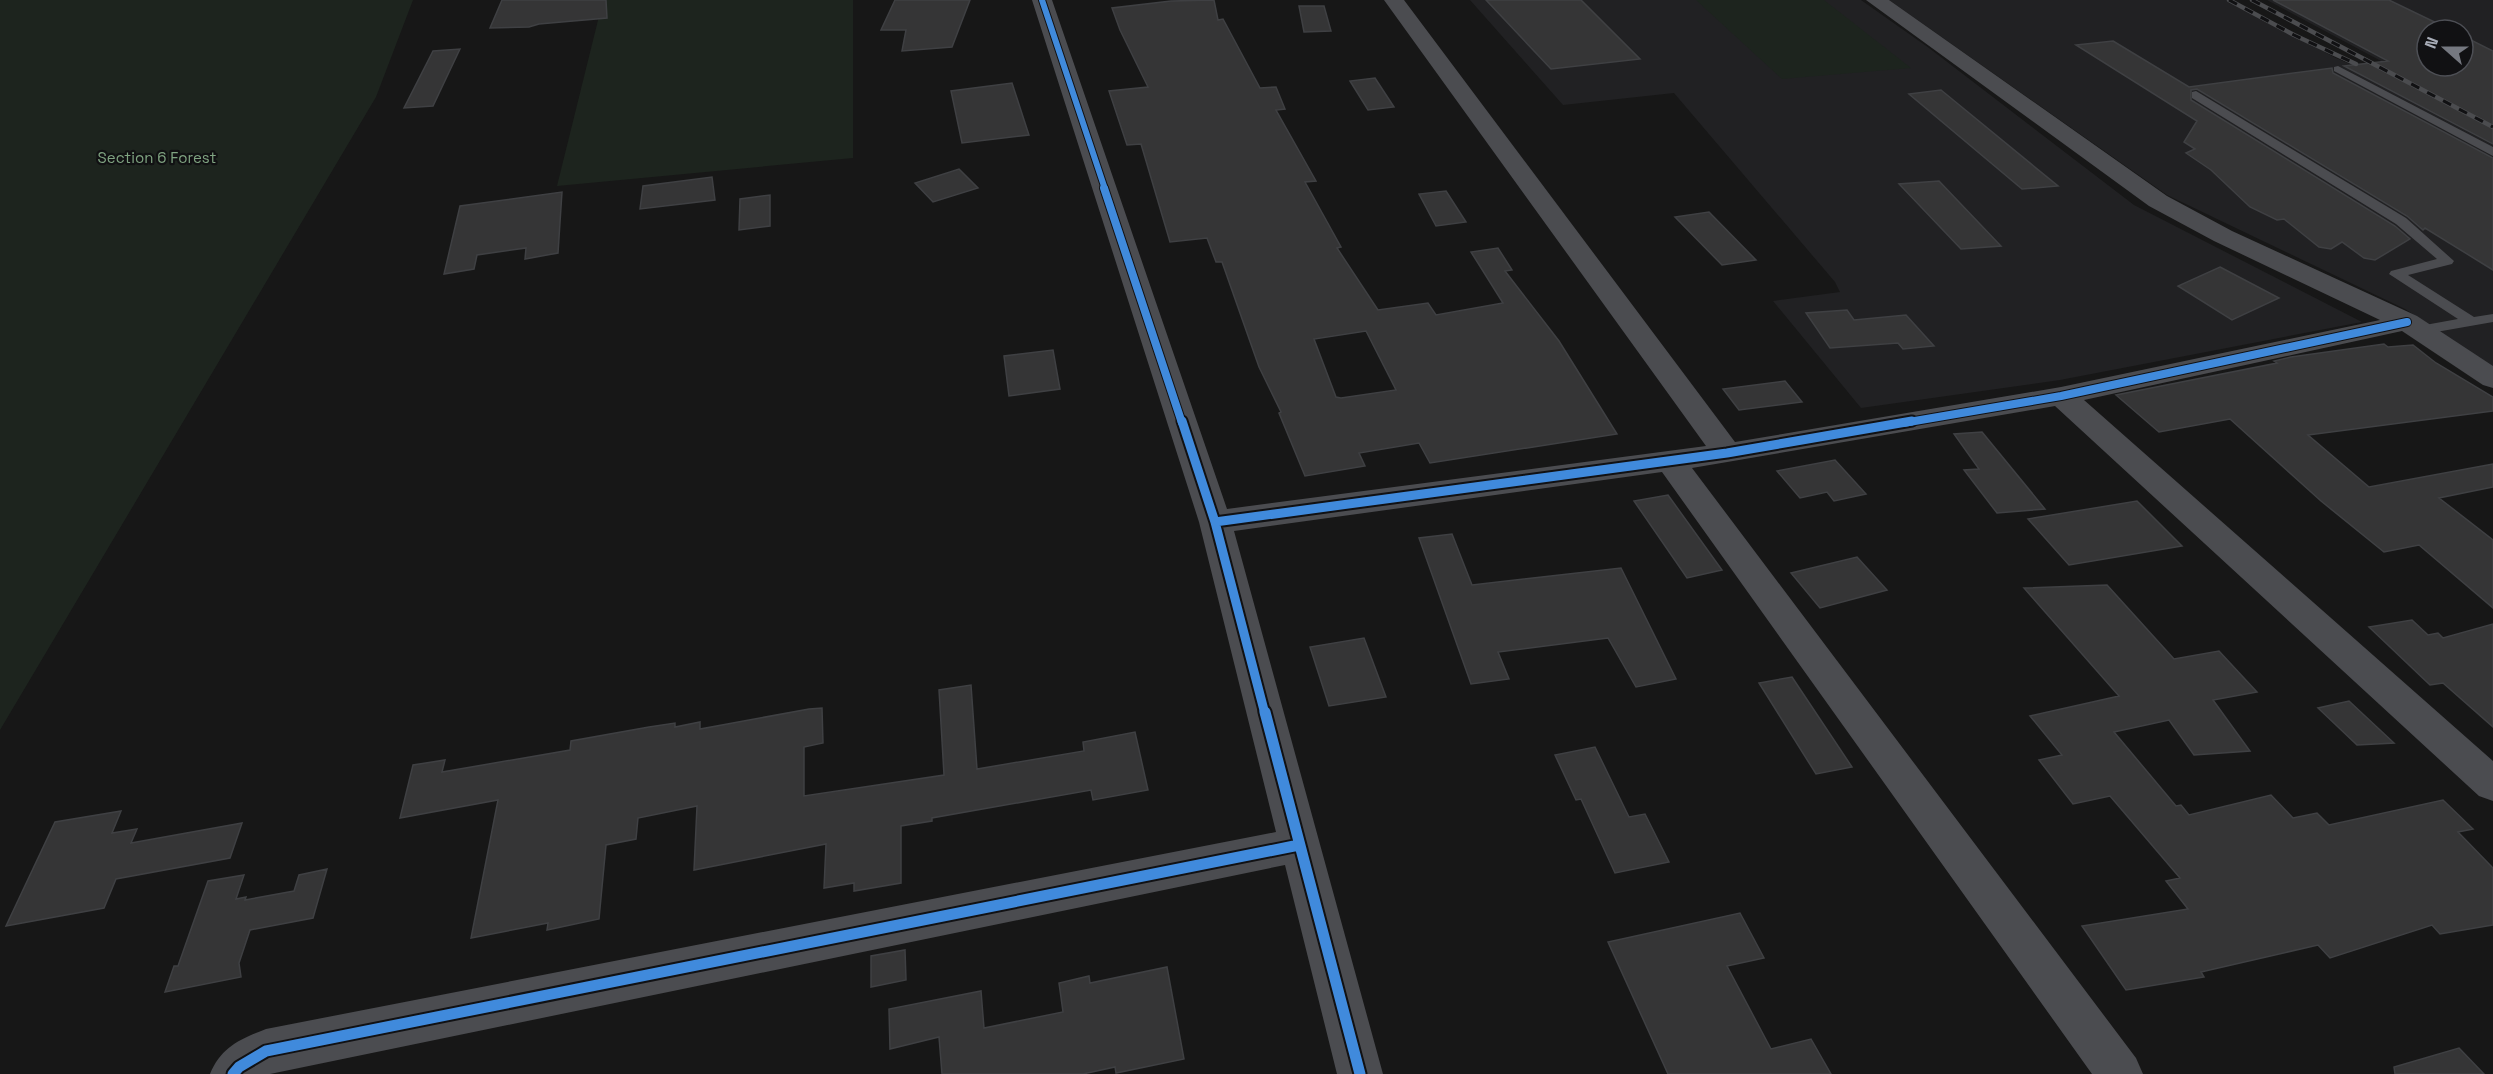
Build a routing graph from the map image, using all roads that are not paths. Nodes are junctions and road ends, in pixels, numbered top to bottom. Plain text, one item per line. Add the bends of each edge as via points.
1 (1047, 0) edge
2 (1394, 0) edge
3 (1876, 0) edge
4 (2338, 69) dead end
5 (2196, 95) dead end
6 (2493, 152) edge
7 (2493, 318) edge
8 (2471, 321) junction
9 (2413, 326) junction
10 (2493, 379) edge
11 (2061, 396) junction
12 (1726, 453) junction
13 (1670, 460) junction
14 (1215, 522) junction
15 (2493, 785) edge
16 (1299, 844) junction
17 (233, 1074) edge
18 (1360, 1074) edge
19 (2120, 1074) edge

1 - 14 street
2 - 12 street
3 - 9 street via 2158,201
4 - 6 lane
5 - 8 lane via 2401,221 2447,261 2396,274
7 - 8 lane
8 - 9 lane
9 - 10 street
9 - 11 street
11 - 12 street
11 - 15 street
12 - 13 street
13 - 14 street
13 - 19 street
14 - 16 street
16 - 17 street via 266,1051
16 - 18 street

